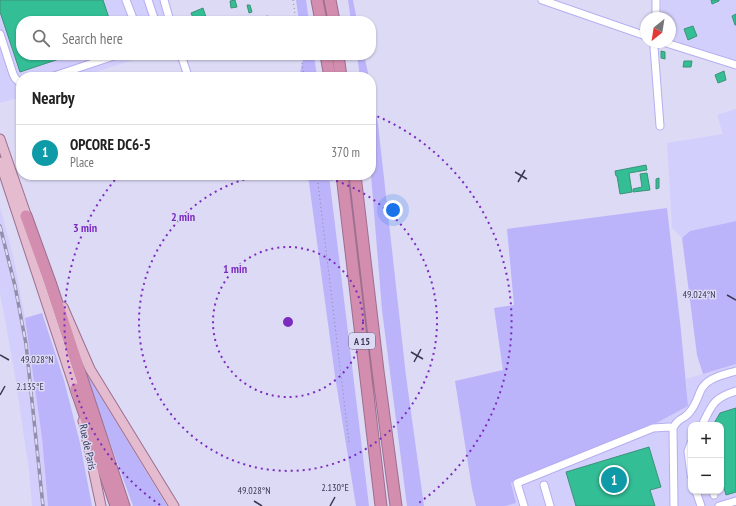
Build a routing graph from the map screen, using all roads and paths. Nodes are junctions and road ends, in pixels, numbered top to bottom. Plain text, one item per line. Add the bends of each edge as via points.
1 (126, 0) edge
2 (148, 0) edge
3 (164, 0) edge
4 (293, 0) edge
5 (317, 0) edge
6 (330, 0) edge
7 (542, 0) edge
8 (656, 0) edge
9 (656, 12) edge
10 (132, 16) edge
11 (153, 16) edge
12 (169, 16) edge
13 (295, 16) edge
14 (320, 16) edge
15 (333, 16) edge
16 (0, 34) edge
17 (640, 34) edge
18 (676, 46) edge
19 (654, 48) edge
20 (102, 60) edge
21 (183, 60) edge
22 (302, 60) edge
23 (327, 60) edge
24 (339, 60) edge
25 (736, 65) edge
26 (66, 72) edge
27 (187, 72) edge
28 (303, 72) edge
29 (329, 72) edge
30 (340, 72) edge
31 (16, 78) edge
32 (660, 126) dead end
33 (0, 139) edge
34 (0, 162) edge
35 (318, 180) edge
36 (343, 180) edge
37 (356, 180) edge
38 (26, 216) junction
39 (736, 371) edge
40 (76, 389) junction
41 (736, 391) edge
42 (704, 422) edge
43 (673, 428) junction
44 (349, 442) dead end
45 (544, 485) dead end
46 (697, 494) edge
47 (736, 501) edge
48 (101, 506) edge
49 (116, 506) edge
50 (124, 506) edge
51 (174, 506) edge
52 (381, 506) edge
53 (396, 506) edge
54 (524, 506) edge
55 (550, 506) edge
56 (674, 506) edge
57 (701, 506) edge
58 (719, 506) edge

1 - 10 street
2 - 11 street
3 - 12 street
4 - 13 path
5 - 14 highway
6 - 15 highway
7 - 17 street
8 - 9 street
16 - 31 street
18 - 25 street
19 - 32 street
20 - 26 street
21 - 27 street
22 - 28 path
23 - 29 highway
24 - 30 highway
33 - 38 main road
34 - 40 main road, Rue de Paris
35 - 44 path
36 - 52 highway, A 15
37 - 53 highway, A 15
38 - 50 highway
38 - 51 main road via 87,363
39 - 43 street via 708,380 700,390 697,402 688,414 677,420
40 - 48 main road, Rue de Paris
40 - 49 highway
41 - 42 street via 723,395 713,403
43 - 54 street via 653,428 517,483
43 - 56 street
45 - 55 street
46 - 57 street
47 - 58 street

